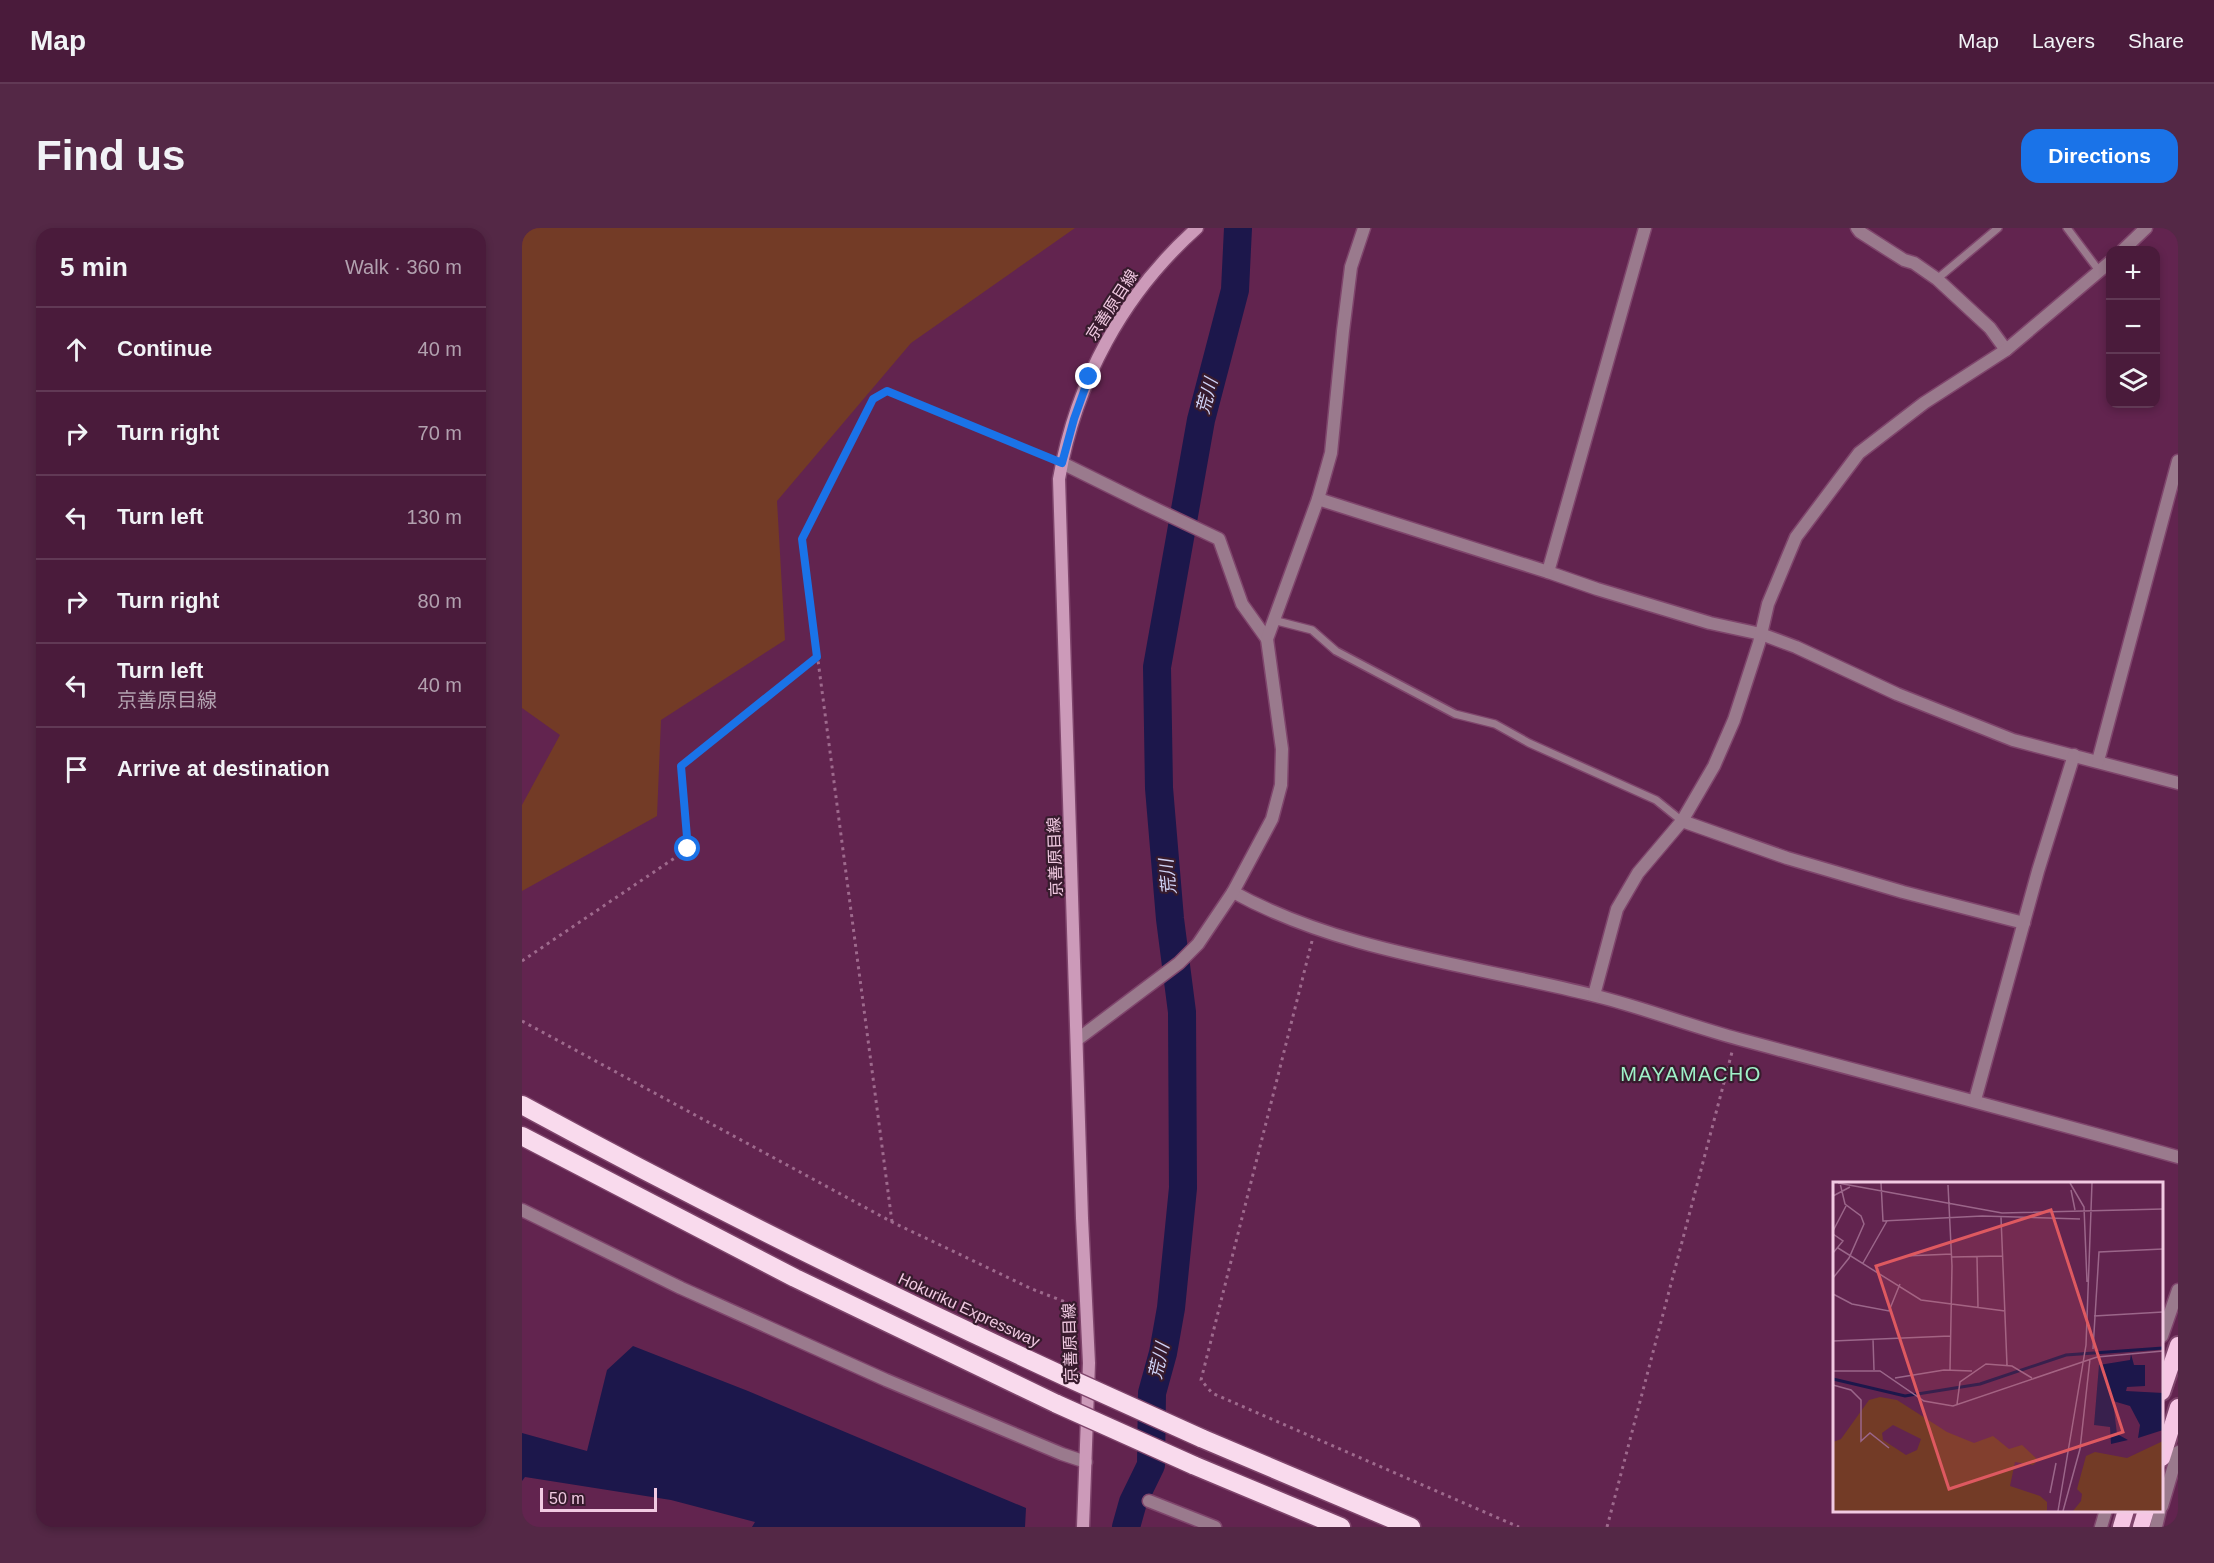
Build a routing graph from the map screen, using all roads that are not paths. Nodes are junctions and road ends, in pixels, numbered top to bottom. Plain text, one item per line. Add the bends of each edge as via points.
1 (1197, 228) edge
2 (1364, 228) edge
3 (1645, 228) edge
4 (1857, 228) edge
5 (1998, 228) edge
6 (2067, 228) edge
7 (2146, 228) edge
8 (2127, 246) edge
9 (2106, 266) edge
10 (2100, 272) junction
11 (1937, 279) junction
12 (2006, 350) junction
13 (2178, 461) edge
14 (1062, 463) junction
15 (1318, 499) junction
16 (1548, 572) junction
17 (1273, 620) junction
18 (1761, 634) junction
19 (1267, 639) junction
20 (2074, 755) junction
21 (2098, 761) junction
22 (2178, 783) edge
23 (1682, 821) junction
24 (1233, 891) junction
25 (2024, 923) junction
26 (1594, 995) junction
27 (1078, 1039) junction
28 (1975, 1100) junction
29 (522, 1105) edge
30 (522, 1136) edge
31 (2178, 1157) edge
32 (522, 1210) edge
33 (2178, 1290) edge
34 (2163, 1333) edge
35 (2178, 1345) edge
36 (2163, 1389) edge
37 (2178, 1407) edge
38 (2178, 1452) edge
39 (2163, 1455) edge
40 (1086, 1462) junction
41 (1149, 1501) dead end
42 (2163, 1503) edge
43 (2105, 1512) edge
44 (2125, 1512) edge
45 (2145, 1512) edge
46 (2160, 1512) edge
47 (1083, 1527) edge
48 (1215, 1527) edge
49 (1341, 1527) edge
50 (1411, 1527) edge
51 (2101, 1527) edge
52 (2121, 1527) edge
53 (2141, 1527) edge
54 (2156, 1527) edge

1 - 14 main road, 京善原目線 via 1153,272 1110,333 1081,398
2 - 15 street via 1352,267 1331,453
3 - 16 street
4 - 11 street
5 - 11 lane
6 - 10 lane
7 - 8 street
9 - 10 street
10 - 12 street
11 - 12 street via 1990,328
12 - 18 street via 1924,403 1859,453 1796,537 1768,604
13 - 21 street
14 - 19 street via 1219,539 1242,604
14 - 27 main road, 京善原目線 via 1059,479
15 - 16 street
15 - 17 street
16 - 18 street via 1710,623
17 - 19 street
17 - 23 lane via 1312,630 1336,651 1455,714 1495,724 1656,800
18 - 20 street via 2013,740
18 - 23 street via 1734,720 1714,766
19 - 24 street via 1282,749 1281,785 1272,819
20 - 21 street
20 - 25 street
21 - 22 street
23 - 25 street via 1850,877
23 - 26 street via 1638,873 1617,909
24 - 26 street via 1315,928 1419,957
24 - 27 street via 1198,944 1179,963
25 - 28 street
26 - 28 street via 1736,1038
27 - 40 main road, 京善原目線 via 1089,1363
28 - 31 street
29 - 50 highway, Hokuriku Expressway, bridge via 945,1322 1201,1438
30 - 49 highway, bridge via 795,1278 1057,1404
32 - 40 street via 864,1371
33 - 34 street
35 - 36 highway
37 - 39 highway
38 - 42 street
40 - 47 main road, 京善原目線
41 - 48 street
43 - 51 street
44 - 52 highway
45 - 53 highway
46 - 54 street

